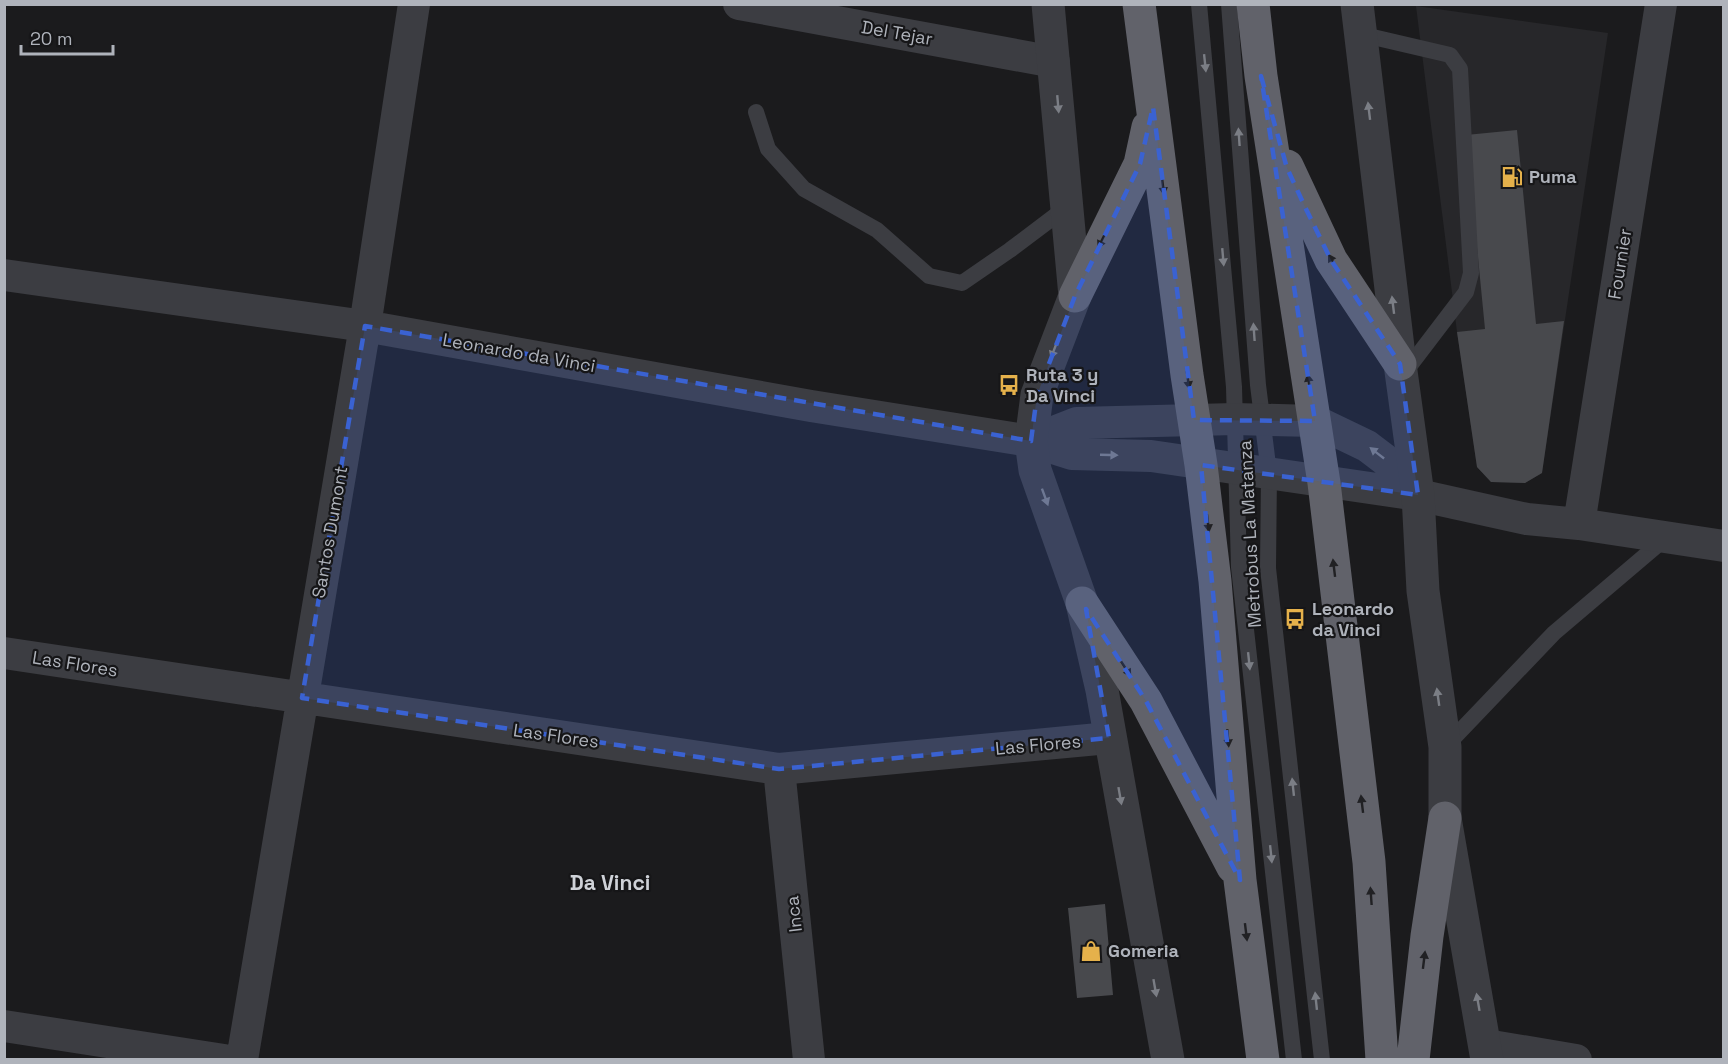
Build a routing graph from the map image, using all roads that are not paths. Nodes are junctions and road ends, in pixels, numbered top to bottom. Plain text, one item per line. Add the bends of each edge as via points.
1 (414, 4) edge
2 (739, 4) edge
3 (1048, 4) edge
4 (1139, 4) edge
5 (1199, 4) edge
6 (1229, 4) edge
7 (1253, 4) edge
8 (1661, 4) edge
9 (1358, 19) edge
10 (1054, 62) junction
11 (1261, 76) junction
12 (1152, 107) junction
13 (756, 112) dead end
14 (1067, 207) junction
15 (4, 275) edge
16 (1075, 296) junction
17 (365, 326) junction
18 (1401, 371) junction
19 (1249, 419) junction
20 (1194, 420) junction
21 (1315, 421) junction
22 (1031, 441) junction
23 (1201, 465) junction
24 (1237, 470) junction
25 (1269, 473) junction
26 (1324, 483) junction
27 (1418, 495) junction
28 (1579, 524) junction
29 (1667, 537) junction
30 (1724, 546) edge
31 (1082, 603) junction
32 (4, 653) edge
33 (302, 698) junction
34 (1109, 738) junction
35 (1445, 747) junction
36 (779, 769) junction
37 (1445, 818) junction
38 (1240, 879) junction
39 (4, 1026) edge
40 (1486, 1052) edge
41 (224, 1059) edge
42 (242, 1059) edge
43 (810, 1059) edge
44 (1168, 1059) edge
45 (1263, 1059) edge
46 (1294, 1059) edge
47 (1322, 1059) edge
48 (1382, 1059) edge
49 (1413, 1059) edge
50 (1576, 1059) edge

1 - 17 street, Santos Dumont
2 - 10 street, Del Tejar
3 - 10 street
4 - 12 highway
5 -> 19 lane, Metrobus La Matanza via 1234,387
19 -> 6 lane, Metrobus La Matanza
7 - 11 highway
8 - 28 street, Fournier
18 -> 9 street
9 - 18 lane via 1450,55 1460,69 1471,273 1466,292
10 -> 14 street
18 -> 11 highway via 1331,260 1306,209 1287,168
21 -> 11 highway
12 -> 16 highway via 1140,164
12 -> 20 highway
13 - 14 lane via 768,149 804,189 877,230 929,276 962,283
14 - 16 street
15 - 17 street, Leonardo da Vinci
16 -> 22 street via 1037,395
17 - 22 street, Leonardo da Vinci
17 - 33 street, Santos Dumont
18 - 27 street
19 - 20 street
19 - 21 street
19 - 24 lane, Metrobus La Matanza
19 - 25 lane, Metrobus La Matanza
20 - 22 street via 1077,423
20 - 23 highway
21 - 26 highway
27 -> 21 street via 1392,465 1368,446
22 -> 23 street, Leonardo da Vinci via 1072,454 1150,456
22 -> 31 street via 1035,470
23 - 24 street, Leonardo da Vinci
23 -> 38 highway via 1215,581
24 - 25 street, Leonardo da Vinci
24 -> 46 lane, Metrobus La Matanza via 1239,567
25 - 26 street, Leonardo da Vinci
47 -> 25 lane, Metrobus La Matanza via 1268,568
26 - 27 street, Leonardo da Vinci
48 -> 26 highway via 1369,862
27 - 28 street, Leonardo da Vinci via 1527,519
35 -> 27 street via 1424,591
28 - 29 street, Leonardo da Vinci
29 - 30 street, Leonardo da Vinci
29 - 35 lane via 1554,633
31 - 34 street
31 -> 38 highway via 1146,701
32 - 33 street, Las Flores
33 - 36 street, Las Flores
33 - 42 street, Santos Dumont
34 - 36 street, Las Flores
34 -> 44 street
35 - 37 street
36 - 43 street, Inca
40 -> 37 street
49 -> 37 highway
38 -> 45 highway
39 - 41 street
40 - 50 street

